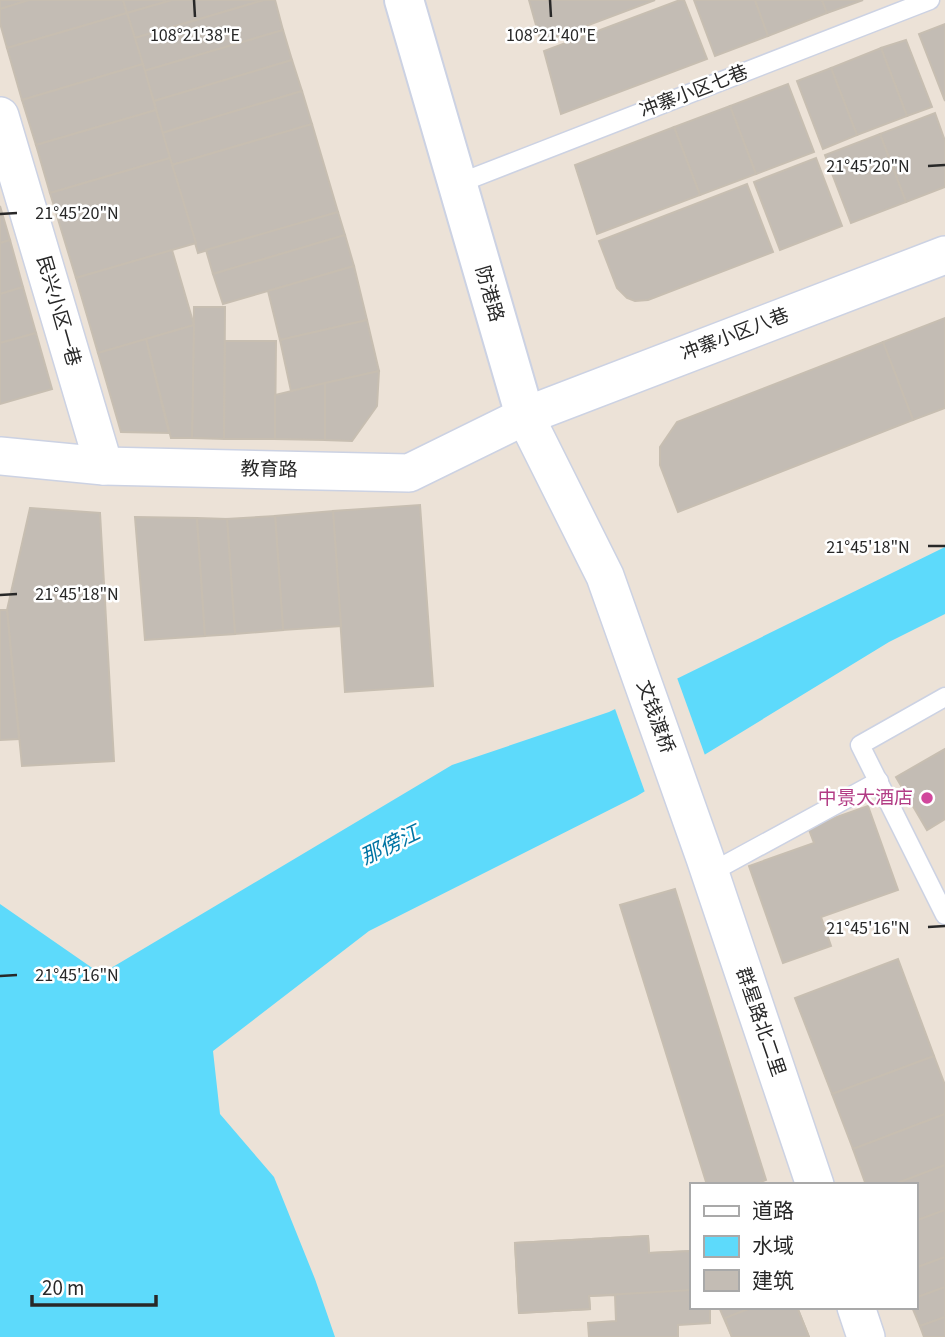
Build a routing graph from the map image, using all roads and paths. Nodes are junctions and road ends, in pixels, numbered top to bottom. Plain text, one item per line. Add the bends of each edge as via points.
1 (404, 0) edge
2 (930, 0) edge
3 (0, 116) edge
4 (457, 184) junction
5 (945, 255) edge
6 (525, 416) junction
7 (0, 456) edge
8 (104, 466) junction
9 (605, 576) joint
10 (945, 697) edge
11 (879, 782) junction
12 (708, 865) junction
13 (945, 915) edge
14 (814, 1183) edge
15 (857, 1309) edge
16 (866, 1337) edge

1 - 4 street, 防港路
2 - 4 lane, 冲寨小区七巷
3 - 8 street, 民兴小区一巷
4 - 6 street, 防港路
5 - 6 street, 冲寨小区八巷
6 - 8 street, 教育路 via 409,473
6 - 9 street, 防港路
7 - 8 street, 教育路
9 - 12 street, 文钱渡桥
10 - 11 lane via 860,746
11 - 12 lane
11 - 13 lane
12 - 14 street, 群星路北二里
15 - 16 street

